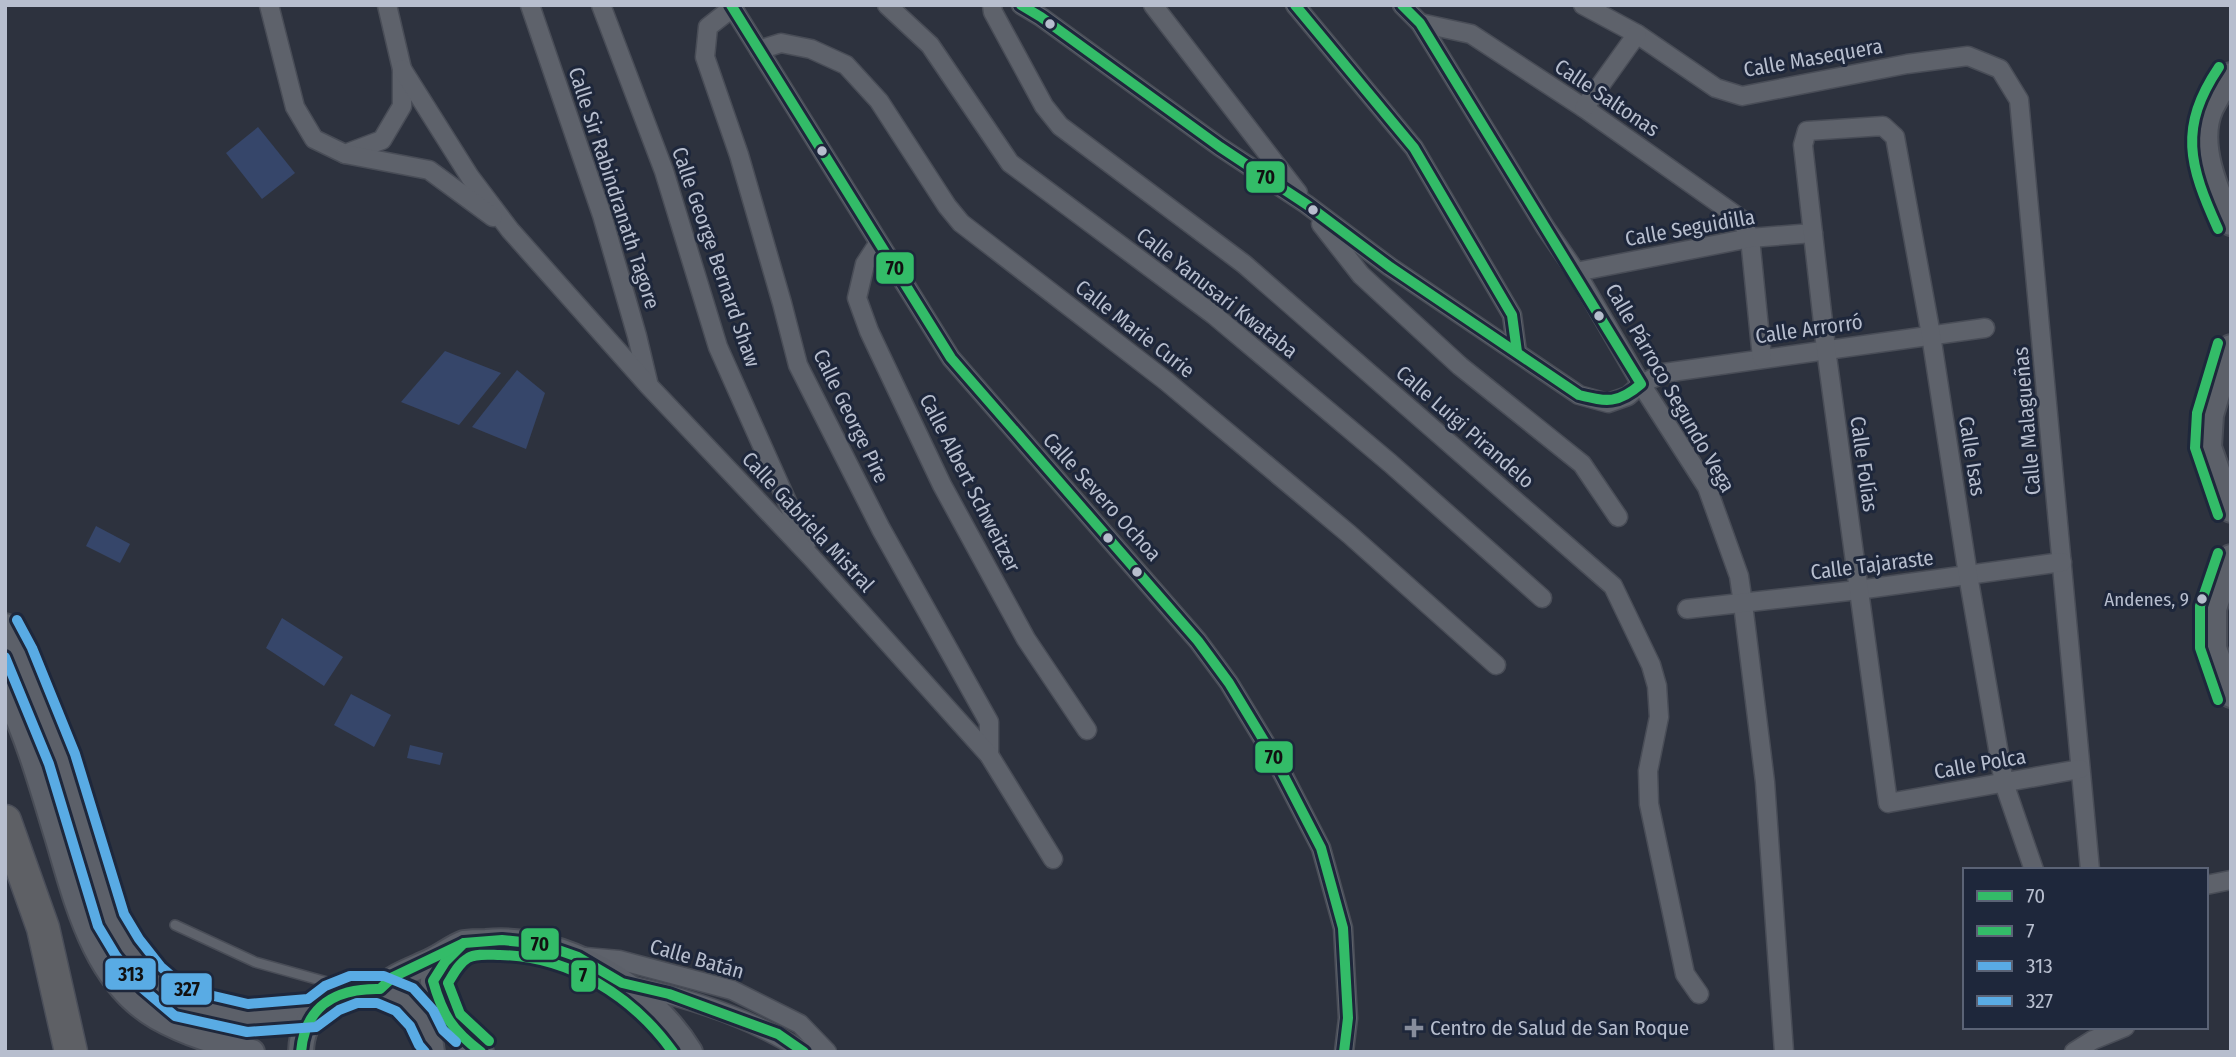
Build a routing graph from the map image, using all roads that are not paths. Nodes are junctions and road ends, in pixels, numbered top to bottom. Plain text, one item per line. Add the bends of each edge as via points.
1 (269, 5) edge
2 (387, 5) edge
3 (530, 5) edge
4 (601, 5) edge
5 (887, 5) edge
6 (992, 5) edge
7 (1021, 5) edge
8 (1153, 5) edge
9 (1295, 5) edge
10 (1402, 5) edge
11 (1583, 5) edge
12 (734, 9) edge
13 (1039, 11) edge
14 (1420, 23) junction
15 (1637, 34) junction
16 (759, 50) junction
17 (1907, 64) joint
18 (402, 69) junction
19 (2231, 75) edge
20 (1584, 108) junction
21 (1807, 131) joint
22 (345, 154) junction
23 (1306, 204) junction
24 (2231, 223) edge
25 (510, 230) junction
26 (1813, 233) junction
27 (1750, 238) junction
28 (878, 244) junction
29 (1576, 272) junction
30 (1985, 328) dead end
31 (1931, 335) junction
32 (2231, 346) edge
33 (1826, 349) junction
34 (1517, 352) junction
35 (1762, 358) junction
36 (1641, 384) junction
37 (648, 385) junction
38 (2231, 510) edge
39 (1618, 517) dead end
40 (2231, 556) edge
41 (813, 558) junction
42 (2062, 562) junction
43 (1968, 575) junction
44 (1858, 590) junction
45 (1542, 598) dead end
46 (1743, 604) junction
47 (1687, 610) dead end
48 (5, 626) edge
49 (1496, 665) dead end
50 (5, 690) edge
51 (2231, 695) edge
52 (1087, 730) dead end
53 (989, 755) junction
54 (2080, 769) junction
55 (2004, 782) junction
56 (1888, 803) joint
57 (5, 821) edge
58 (1053, 859) dead end
59 (2034, 868) edge
60 (2090, 868) edge
61 (2231, 880) edge
62 (2208, 885) edge
63 (175, 925) dead end
64 (464, 943) junction
65 (578, 957) junction
66 (318, 979) junction
67 (433, 981) junction
68 (622, 983) junction
69 (354, 989) junction
70 (380, 989) junction
71 (1699, 994) dead end
72 (318, 1011) junction
73 (2116, 1029) edge
74 (2093, 1034) edge
75 (433, 1040) edge
76 (71, 1052) edge
77 (252, 1052) edge
78 (301, 1052) edge
79 (481, 1052) edge
80 (690, 1052) edge
81 (804, 1052) edge
82 (827, 1052) edge
83 (1344, 1052) edge
84 (1784, 1052) edge
85 (2074, 1052) edge

1 - 22 street via 295,107 314,139
2 - 18 street
3 - 37 street, Calle Sir Rabindranath Tagore via 602,215
4 - 41 street, Calle George Bernard Shaw via 664,171 718,347
5 - 45 street, Calle Yanusari Kwataba via 930,46 1010,163 1224,324
6 - 71 street, Calle Luigi Pirandelo via 1044,106 1060,126 1244,264 1613,586 1657,686 1659,718 1648,771 1649,804 1685,974
7 - 13 street
8 - 23 street
9 - 34 street via 1414,148 1512,314
10 - 14 street, Calle Párroco Segundo Vega
11 - 15 street, Calle Masequera
12 - 16 street, Calle Severo Ochoa
12 - 53 street, Calle George Pire via 708,27 705,57 739,155 798,365 881,529 989,722
13 - 23 street via 1220,147
14 - 20 street, Calle Saltonas via 1471,34
14 - 29 street, Calle Párroco Segundo Vega
15 - 17 street, Calle Masequera via 1716,88 1742,96
15 - 20 street
16 - 28 street, Calle Severo Ochoa
16 - 49 street, Calle Marie Curie via 781,43 811,49 846,65 878,101 961,223 1166,381
17 - 42 street, Calle Malagueñas via 1968,56 2000,69 2019,100
18 - 22 street via 402,106 382,140
18 - 25 street, Calle Gabriela Mistral via 470,177
19 - 24 main road via 2210,110 2205,149
20 - 27 street, Calle Saltonas via 1741,219
21 - 26 street, Calle Folías via 1803,145
21 - 31 street, Calle Isas via 1883,126 1895,137
22 - 25 street, Calle Gabriela Mistral via 429,170
23 - 34 street, Calle Arrorró
23 - 39 street via 1361,275 1460,366 1581,464
25 - 37 street, Calle Gabriela Mistral
26 - 27 street, Calle Seguidilla
26 - 33 street, Calle Folías
27 - 29 street, Calle Seguidilla
27 - 35 street
28 - 52 street, Calle Albert Schweitzer via 865,264 857,298 869,331 948,496 1027,639
28 - 83 street, Calle Severo Ochoa via 951,358 1198,641 1275,759 1321,848 1343,928 1348,1017
29 - 36 street, Calle Párroco Segundo Vega
30 - 31 street, Calle Arrorró
31 - 33 street, Calle Arrorró
31 - 43 street, Calle Isas
32 - 38 main road via 2211,415 2209,447
33 - 35 street, Calle Arrorró
33 - 44 street, Calle Folías
34 - 36 street, Calle Arrorró via 1579,396 1608,403 1628,396
35 - 36 street, Calle Arrorró via 1664,373
36 - 46 street, Calle Párroco Segundo Vega via 1707,487 1739,576
37 - 41 street, Calle Gabriela Mistral
40 - 51 main road via 2214,608 2214,648
41 - 53 street, Calle Gabriela Mistral
42 - 43 street, Calle Tajaraste
42 - 54 street, Calle Malagueñas
43 - 44 street, Calle Tajaraste
43 - 55 street, Calle Isas
44 - 46 street, Calle Tajaraste
44 - 56 street, Calle Folías
46 - 47 street, Calle Tajaraste
46 - 84 street, Calle Párroco Segundo Vega via 1765,782
48 - 72 main road via 62,759 111,920 150,977 180,1003 216,1012 247,1017
50 - 77 main road via 43,788 79,908 108,971 155,1016 202,1039
53 - 58 street, Calle Gabriela Mistral
54 - 55 street, Calle Polca
54 - 60 street, Calle Malagueñas
55 - 56 street, Calle Polca
55 - 59 street, Calle Isas
57 - 76 highway via 43,928
61 - 62 street
63 - 66 lane via 255,961
64 - 65 main road via 541,944
64 - 67 main road
64 - 70 main road via 393,977
65 - 68 main road
65 - 82 street, Calle Batán via 620,960 732,990 800,1024
66 - 69 lane
66 - 72 lane
67 - 75 main road
67 - 79 main road via 445,1020
68 - 80 main road via 663,1015
68 - 81 street, Calle Batán via 669,994 778,1034
69 - 70 main road
69 - 72 main road via 332,998
70 - 75 main road via 404,999
72 - 78 main road via 306,1028
73 - 74 street
74 - 85 street

